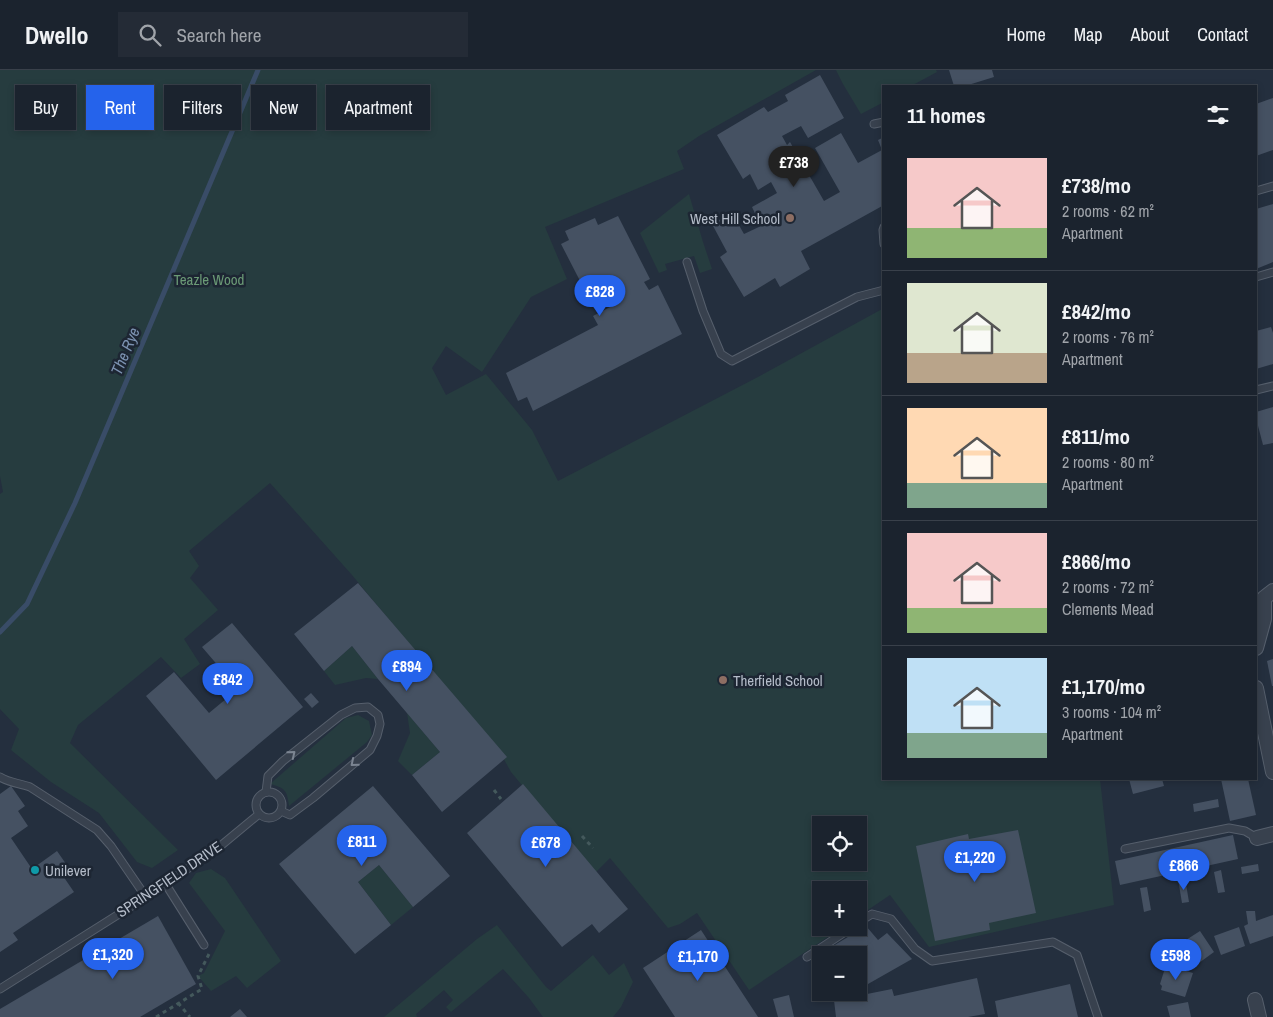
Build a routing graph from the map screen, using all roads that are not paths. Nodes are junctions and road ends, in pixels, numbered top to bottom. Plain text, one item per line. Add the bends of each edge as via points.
1 (882, 122) edge
2 (874, 124) dead end
3 (1273, 186) edge
4 (1257, 191) edge
5 (688, 262) dead end
6 (1273, 272) edge
7 (1257, 277) edge
8 (882, 291) edge
9 (1273, 386) edge
10 (1257, 390) edge
11 (1264, 595) edge
12 (1257, 644) edge
13 (1257, 693) edge
14 (1273, 772) edge
15 (0, 777) edge
16 (266, 792) junction
17 (281, 811) junction
18 (259, 814) junction
19 (1273, 834) edge
20 (1257, 838) joint
21 (1125, 849) dead end
22 (165, 883) junction
23 (146, 897) junction
24 (867, 917) edge
25 (839, 936) edge
26 (204, 945) dead end
27 (807, 957) dead end
28 (0, 989) edge
29 (1255, 1000) dead end
30 (1098, 1017) edge
31 (1259, 1017) edge

1 - 2 lane
3 - 4 lane
5 - 8 lane via 721,354 732,361 858,297
6 - 7 lane
9 - 10 lane
11 - 12 street via 1264,620
13 - 14 street
15 - 23 lane via 30,787 97,830
16 - 17 lane via 280,796
16 -> 17 lane via 268,776 341,714 368,707 378,715 380,724 370,750 290,815
16 - 18 lane via 256,800
17 - 18 lane via 269,819
18 - 22 lane, SPRINGFIELD DRIVE via 218,848
19 - 20 street
20 - 21 lane via 1245,831 1229,828
22 - 23 lane, SPRINGFIELD DRIVE
22 - 26 lane
23 - 28 lane, SPRINGFIELD DRIVE
24 - 30 lane via 872,914 891,919 915,950 932,962 1053,942 1076,955
25 - 27 lane
29 - 31 street

